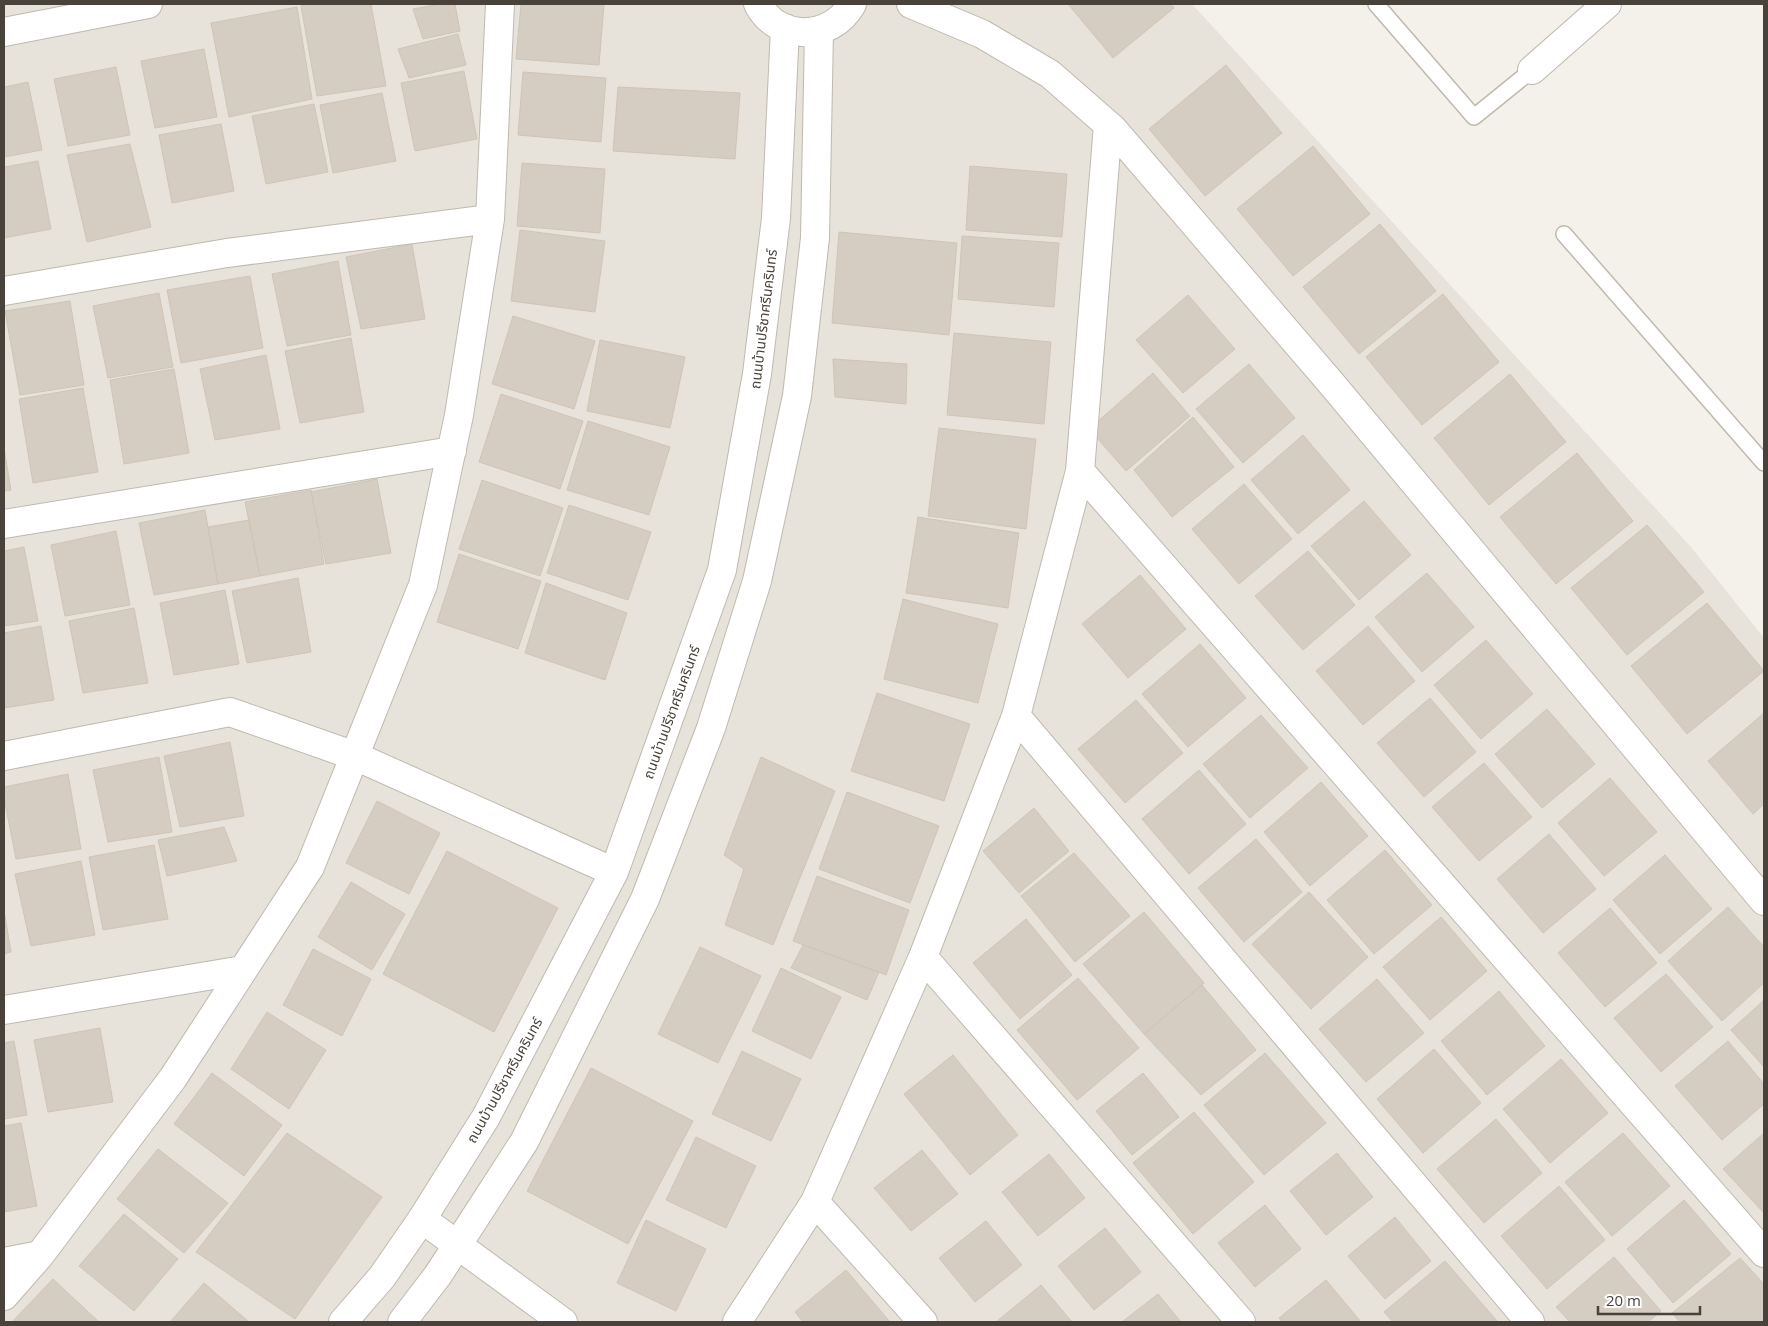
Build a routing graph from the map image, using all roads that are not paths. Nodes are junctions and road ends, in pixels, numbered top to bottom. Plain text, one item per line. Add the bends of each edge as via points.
1 (148, 4) edge
2 (500, 4) edge
3 (758, 4) edge
4 (852, 4) edge
5 (911, 4) edge
6 (1376, 4) edge
7 (1607, 4) edge
8 (785, 28) junction
9 (819, 31) junction
10 (4, 32) edge
11 (1532, 70) joint
12 (1108, 125) junction
13 (490, 219) junction
14 (1564, 234) dead end
15 (4, 291) edge
16 (452, 451) junction
17 (1764, 463) edge
18 (1080, 471) junction
19 (4, 524) edge
20 (1016, 716) junction
21 (4, 756) edge
22 (355, 756) junction
23 (614, 872) junction
24 (1764, 901) edge
25 (923, 957) junction
26 (243, 970) junction
27 (4, 1010) edge
28 (815, 1202) junction
29 (422, 1219) junction
30 (458, 1246) junction
31 (1764, 1253) edge
32 (40, 1255) junction
33 (4, 1262) edge
34 (4, 1296) edge
35 (343, 1322) edge
36 (402, 1322) edge
37 (563, 1322) edge
38 (737, 1322) edge
39 (922, 1322) edge
40 (1241, 1322) edge
41 (1530, 1322) edge

1 - 10 street
2 - 13 street
3 - 8 street via 769,19
4 - 9 street via 834,24
5 - 12 street via 982,34 1050,74
6 - 11 lane via 1474,118
7 - 11 street
8 - 9 street via 802,33
8 - 23 street, ถนนบ้านปรีชาศรีนครินทร์ via 775,228 756,374 722,570
9 - 30 street via 816,238 797,396 757,581 711,728 645,899 524,1142
12 - 18 street
12 - 24 street via 1332,383
13 - 15 street via 226,253
13 - 16 street
14 - 17 lane
16 - 19 street
16 - 22 street via 423,585
18 - 20 street
18 - 31 street
20 - 25 street
20 - 41 street
21 - 22 street via 230,712
22 - 23 street
22 - 26 street via 310,868
23 - 29 street, ถนนบ้านปรีชาศรีนครินทร์ via 486,1117
25 - 28 street
25 - 40 street
26 - 27 street
26 - 32 street via 173,1078
28 - 38 street
28 - 39 street
29 - 30 street
29 - 35 street, ถนนบ้านปรีชาศรีนครินทร์ via 382,1277
30 - 36 street
30 - 37 street
32 - 33 street
32 - 34 street

